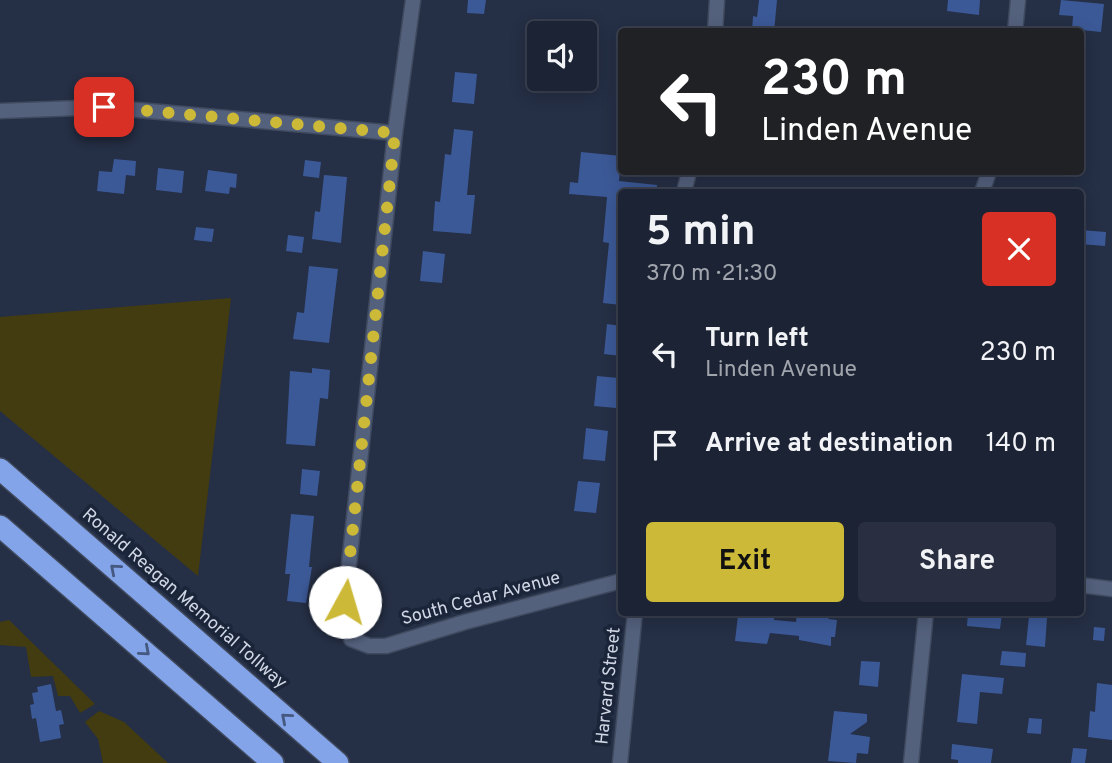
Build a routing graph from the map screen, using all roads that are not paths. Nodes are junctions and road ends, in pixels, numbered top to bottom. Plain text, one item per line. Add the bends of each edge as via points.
1 (413, 0) edge
2 (718, 0) edge
3 (1018, 0) edge
4 (715, 28) edge
5 (1015, 28) edge
6 (0, 111) edge
7 (395, 133) junction
8 (0, 469) edge
9 (0, 526) edge
10 (618, 582) edge
11 (1084, 586) edge
12 (1112, 589) edge
13 (635, 616) edge
14 (926, 616) edge
15 (273, 763) edge
16 (338, 763) edge
17 (620, 763) edge
18 (911, 763) edge

1 - 7 street
2 - 4 street
3 - 5 street
6 - 7 street via 104,107
7 - 10 street, South Cedar Avenue via 345,602 351,639 386,646
16 -> 8 highway, Ronald Reagan Memorial Tollway
9 -> 15 highway
11 - 12 street
13 - 17 street, Harvard Street
14 - 18 street

